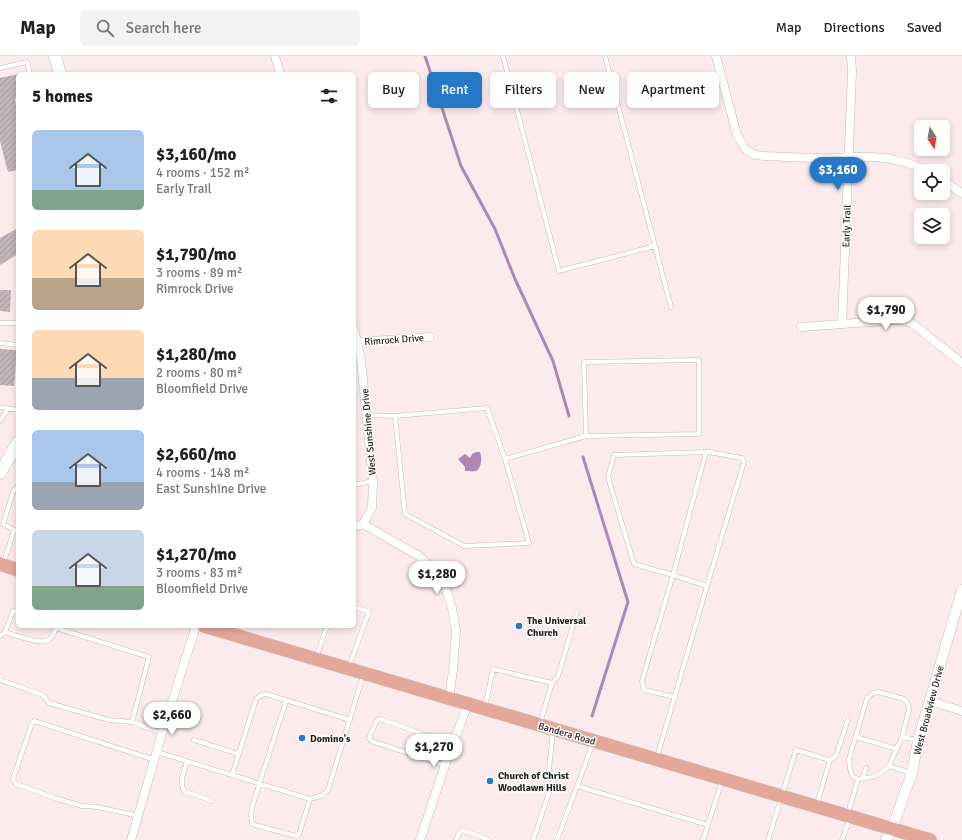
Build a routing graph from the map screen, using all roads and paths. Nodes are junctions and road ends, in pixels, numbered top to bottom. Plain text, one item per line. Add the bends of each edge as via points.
1 (55, 56) edge
2 (275, 56) edge
3 (503, 56) edge
4 (605, 56) edge
5 (716, 56) edge
6 (851, 56) edge
7 (0, 68) edge
8 (30, 72) edge
9 (59, 72) edge
10 (279, 72) edge
11 (849, 157) junction
12 (914, 165) edge
13 (950, 185) edge
14 (962, 193) edge
15 (655, 246) junction
16 (671, 307) dead end
17 (0, 323) edge
18 (16, 323) edge
19 (842, 324) junction
20 (801, 327) dead end
21 (430, 337) dead end
22 (356, 338) edge
23 (357, 342) junction
24 (0, 343) edge
25 (16, 345) edge
26 (962, 363) edge
27 (0, 407) edge
28 (8, 409) junction
29 (16, 410) edge
30 (366, 414) junction
31 (395, 416) junction
32 (0, 421) edge
33 (586, 436) junction
34 (16, 447) edge
35 (706, 452) junction
36 (505, 459) junction
37 (0, 473) edge
38 (373, 481) junction
39 (356, 485) edge
40 (16, 488) edge
41 (363, 524) junction
42 (356, 526) edge
43 (16, 531) edge
44 (1, 564) edge
45 (16, 569) edge
46 (673, 575) junction
47 (707, 586) junction
48 (962, 590) edge
49 (356, 608) edge
50 (16, 611) edge
51 (577, 612) dead end
52 (56, 628) edge
53 (59, 628) edge
54 (195, 628) edge
55 (211, 628) edge
56 (326, 628) edge
57 (5, 632) junction
58 (0, 636) edge
59 (315, 659) junction
60 (348, 668) junction
61 (364, 674) junction
62 (0, 680) edge
63 (552, 683) junction
64 (675, 697) junction
65 (449, 699) junction
66 (286, 701) junction
67 (930, 701) junction
68 (468, 704) junction
69 (484, 709) junction
70 (962, 711) edge
71 (848, 719) dead end
72 (350, 720) junction
73 (132, 722) junction
74 (539, 725) junction
75 (553, 729) junction
76 (162, 733) junction
77 (856, 737) junction
78 (902, 737) junction
79 (194, 740) dead end
80 (918, 740) junction
81 (593, 741) junction
82 (453, 745) junction
83 (896, 748) junction
84 (239, 754) junction
85 (156, 756) junction
86 (656, 760) junction
87 (830, 760) junction
88 (187, 762) junction
89 (445, 765) junction
90 (889, 766) junction
91 (866, 768) dead end
92 (912, 773) junction
93 (232, 775) junction
94 (861, 778) junction
95 (723, 779) junction
96 (260, 783) junction
97 (577, 786) junction
98 (781, 796) junction
99 (310, 799) junction
100 (212, 801) dead end
101 (817, 807) junction
102 (138, 816) junction
103 (849, 816) junction
104 (708, 826) junction
105 (889, 834) edge
106 (131, 840) edge
107 (420, 840) edge
108 (456, 840) edge
109 (488, 840) edge
110 (533, 840) edge
111 (557, 840) edge
112 (703, 840) edge
113 (768, 840) edge
114 (842, 840) edge
115 (930, 840) edge

1 - 9 main road
2 - 10 street
3 - 15 lane via 559,271
4 - 15 lane
5 - 11 street via 737,134 746,150 765,156
6 - 11 street, Early Trail
7 - 8 lane via 27,62
11 - 12 street via 886,158
11 - 19 street, Early Trail
13 - 14 street
15 - 16 lane
17 - 18 lane
19 - 20 street
19 - 26 street via 906,321
21 - 23 street, Rimrock Drive
22 - 23 street, West Sunshine Drive
23 - 30 street, West Sunshine Drive
24 - 25 lane
27 - 28 lane
28 - 29 lane
28 - 32 lane
30 - 31 lane
30 - 38 street, West Sunshine Drive
31 - 36 lane via 487,408
31 - 36 lane via 405,514 464,546 529,543
33 - 33 lane via 699,434 699,360 584,362
33 - 36 lane
34 - 37 main road
35 - 46 lane
35 - 46 lane via 614,455 608,477 634,564
35 - 47 lane via 742,458 744,462
38 - 39 lane
38 - 41 street, West Sunshine Drive via 372,508
40 - 43 lane via 3,524
41 - 42 street
41 - 65 street via 419,556 437,572 445,585 456,631
43 - 44 lane
44 - 45 main road
46 - 47 lane
46 - 64 lane via 642,681 644,690
47 - 64 lane
48 - 67 street, West Broadview Drive
49 - 60 lane via 369,612
50 - 57 lane via 13,610
51 - 63 lane via 558,676
52 - 57 lane via 47,641
53 - 73 lane via 150,657
54 - 76 street
55 - 59 main road, Bandera Road
56 - 59 lane
57 - 58 lane
59 - 60 main road, Bandera Road
60 - 61 main road, Bandera Road
61 - 65 main road, Bandera Road
61 - 72 lane
62 - 73 lane via 43,695 49,703 109,720
63 - 69 lane via 493,669
63 - 74 lane
64 - 86 lane
65 - 68 main road, Bandera Road
66 - 72 lane
66 - 84 lane via 266,694 256,699
66 - 96 lane
67 - 70 street
67 - 80 street, West Broadview Drive
68 - 69 main road, Bandera Road
68 - 82 street
69 - 74 main road, Bandera Road
71 - 87 lane via 836,756
72 - 99 lane via 328,790 323,795
73 - 76 lane
74 - 75 main road, Bandera Road
75 - 81 main road, Bandera Road
75 - 110 lane via 549,769 554,778
76 - 85 street
77 - 78 lane via 867,698 879,692 904,699 908,704 909,710
77 - 83 lane via 873,744
77 - 94 lane via 849,759 850,769 852,776
78 - 80 lane
78 - 83 lane
79 - 84 lane
80 - 92 street, West Broadview Drive
81 - 86 main road, Bandera Road
81 - 97 lane
82 - 89 street
82 - 89 lane via 381,719 377,720 369,738 371,741
83 - 90 lane
84 - 93 lane
85 - 88 lane
85 - 102 street
85 - 102 lane via 34,721 13,779 16,784 58,799
86 - 95 main road, Bandera Road
87 - 98 lane via 796,750
87 - 101 lane
88 - 93 lane
88 - 100 lane via 181,787 184,791
89 - 107 street
90 - 92 lane
90 - 94 lane via 881,774
91 - 94 lane
92 - 105 street, West Broadview Drive
93 - 96 lane
94 - 103 lane
95 - 98 main road, Bandera Road
95 - 104 lane
96 - 99 lane
96 - 99 lane via 252,807 252,823 255,825 296,836 299,834
97 - 104 lane
97 - 111 lane
98 - 101 main road, Bandera Road
98 - 113 lane
101 - 103 main road, Bandera Road
102 - 106 street
103 - 105 main road, Bandera Road
103 - 114 lane
104 - 112 lane
105 - 115 main road, Bandera Road
108 - 109 lane via 462,830

